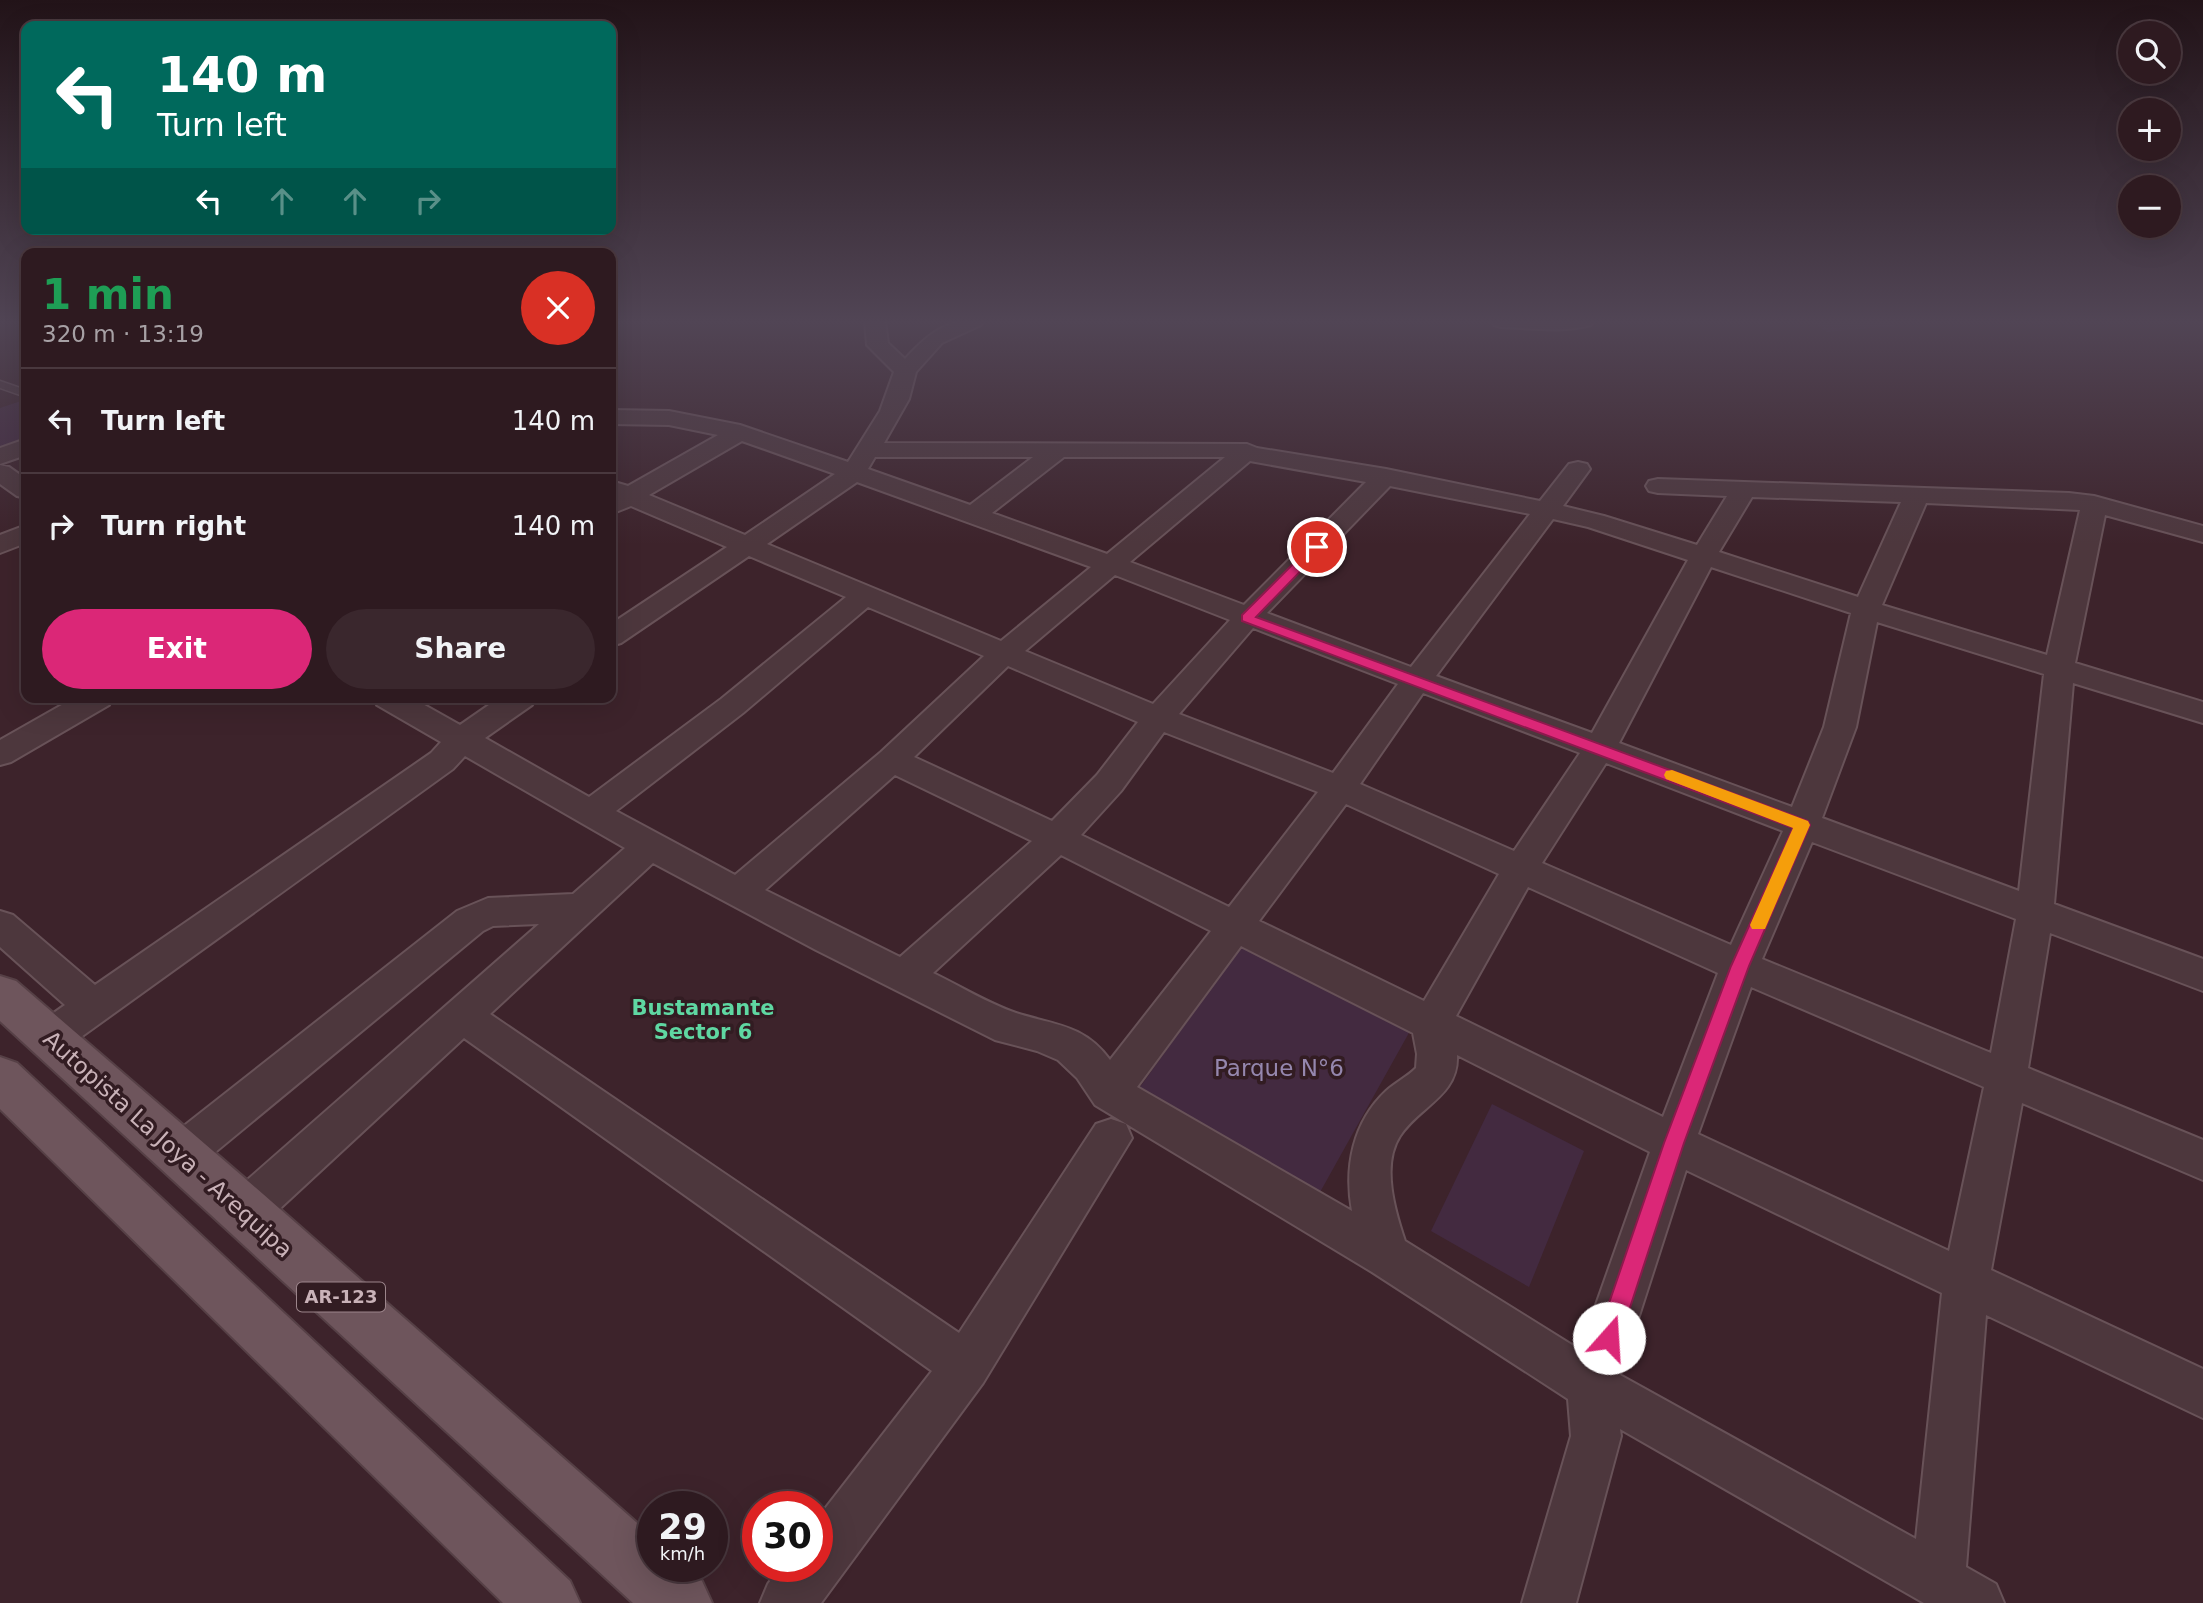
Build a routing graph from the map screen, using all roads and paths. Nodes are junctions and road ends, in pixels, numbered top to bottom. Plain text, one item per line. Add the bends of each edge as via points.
1 (899, 396) edge
2 (616, 417) edge
3 (740, 432) junction
4 (21, 448) edge
5 (1058, 450) junction
6 (1247, 451) junction
7 (0, 457) edge
8 (860, 462) junction
9 (1578, 469) dead end
10 (0, 472) edge
11 (1386, 476) junction
12 (1658, 486) dead end
13 (21, 487) edge
14 (1743, 491) junction
15 (1917, 496) junction
16 (617, 497) edge
17 (2094, 505) junction
18 (1549, 510) junction
19 (972, 516) junction
20 (2203, 534) edge
21 (21, 535) edge
22 (748, 543) junction
23 (0, 545) edge
24 (1704, 555) junction
25 (1109, 564) junction
26 (865, 595) junction
27 (1866, 609) junction
28 (1247, 618) junction
29 (616, 634) edge
30 (1005, 653) junction
31 (2059, 669) junction
32 (1417, 680) junction
33 (89, 703) edge
34 (397, 703) edge
35 (514, 703) edge
36 (2203, 713) edge
37 (1158, 718) junction
38 (462, 739) junction
39 (1600, 748) junction
40 (0, 754) edge
41 (892, 760) junction
42 (1340, 788) junction
43 (592, 812) junction
44 (1802, 825) junction
45 (1057, 838) junction
46 (650, 846) junction
47 (1520, 869) junction
48 (739, 892) junction
49 (580, 908) junction
50 (2035, 912) junction
51 (0, 925) edge
52 (1236, 927) junction
53 (1740, 966) junction
54 (2203, 975) edge
55 (903, 977) junction
56 (0, 994) edge
57 (94, 1007) junction
58 (462, 1016) junction
59 (1431, 1024) junction
60 (49, 1038) junction
61 (0, 1078) edge
62 (2006, 1079) junction
63 (1110, 1115) junction
64 (1674, 1143) junction
65 (181, 1154) junction
66 (2203, 1160) edge
67 (246, 1211) junction
68 (1388, 1256) junction
69 (1966, 1281) junction
70 (966, 1366) junction
71 (1592, 1386) junction
72 (2203, 1394) edge
73 (833, 1542) edge
74 (803, 1582) edge
75 (1957, 1592) edge
76 (548, 1603) edge
77 (680, 1603) edge
78 (787, 1603) edge
79 (1549, 1603) edge

1 - 8 street
2 - 3 street via 669,418
3 - 8 street
3 - 16 street
4 - 7 street
5 - 6 street
5 - 8 street
5 - 19 street
6 - 11 street
6 - 25 street
8 - 19 street
8 - 22 street
9 - 18 street
10 - 13 street
11 - 18 street
11 - 28 street
12 - 14 street
14 - 15 street
14 - 24 street
15 - 17 street
15 - 27 street
16 - 22 street
17 - 20 street
17 - 31 street
18 - 24 street
18 - 32 street
19 - 25 street
21 - 23 street
22 - 26 street
22 - 29 street
24 - 27 street
24 - 39 street
25 - 28 street
25 - 30 street
26 - 30 street
26 - 43 street via 732,706
27 - 31 street
27 - 44 street via 1840,727
28 - 32 street
28 - 37 street
30 - 37 street
30 - 41 street
31 - 36 street
31 - 50 street
32 - 39 street
32 - 42 street
33 - 40 street
34 - 38 street
35 - 38 street
37 - 42 street
37 - 45 street via 1109,783
38 - 43 street
38 - 57 street via 442,761
39 - 44 street
39 - 47 street
41 - 45 street
41 - 48 street
42 - 47 street
42 - 52 street
43 - 46 street
44 - 50 street
44 - 53 street
45 - 52 street
45 - 55 street
46 - 48 street
46 - 49 street
47 - 53 street
47 - 59 street
48 - 55 street
49 - 58 street
49 - 65 street via 488,912 470,921
50 - 54 street
50 - 62 street
51 - 57 street
52 - 59 street
52 - 63 street
53 - 62 street
53 - 64 street
55 - 63 street via 1009,1028 1044,1035 1072,1048 1091,1066
56 - 60 main road, Autopista La Joya - Arequipa / AR-123
57 - 60 street
58 - 67 street
58 - 70 street
59 - 64 street
59 - 68 street via 1438,1062 1435,1076 1385,1120 1374,1142 1370,1194
60 - 65 main road, Autopista La Joya - Arequipa / AR-123
61 - 76 main road
62 - 66 street
62 - 69 street
63 - 68 street
63 - 70 street
64 - 69 street
64 - 71 street
65 - 67 main road, Autopista La Joya - Arequipa / AR-123
67 - 77 main road, Autopista La Joya - Arequipa / AR-123
68 - 71 street
69 - 72 street
69 - 75 street
70 - 73 street
71 - 75 street
71 - 79 street via 1596,1436
74 - 78 street

